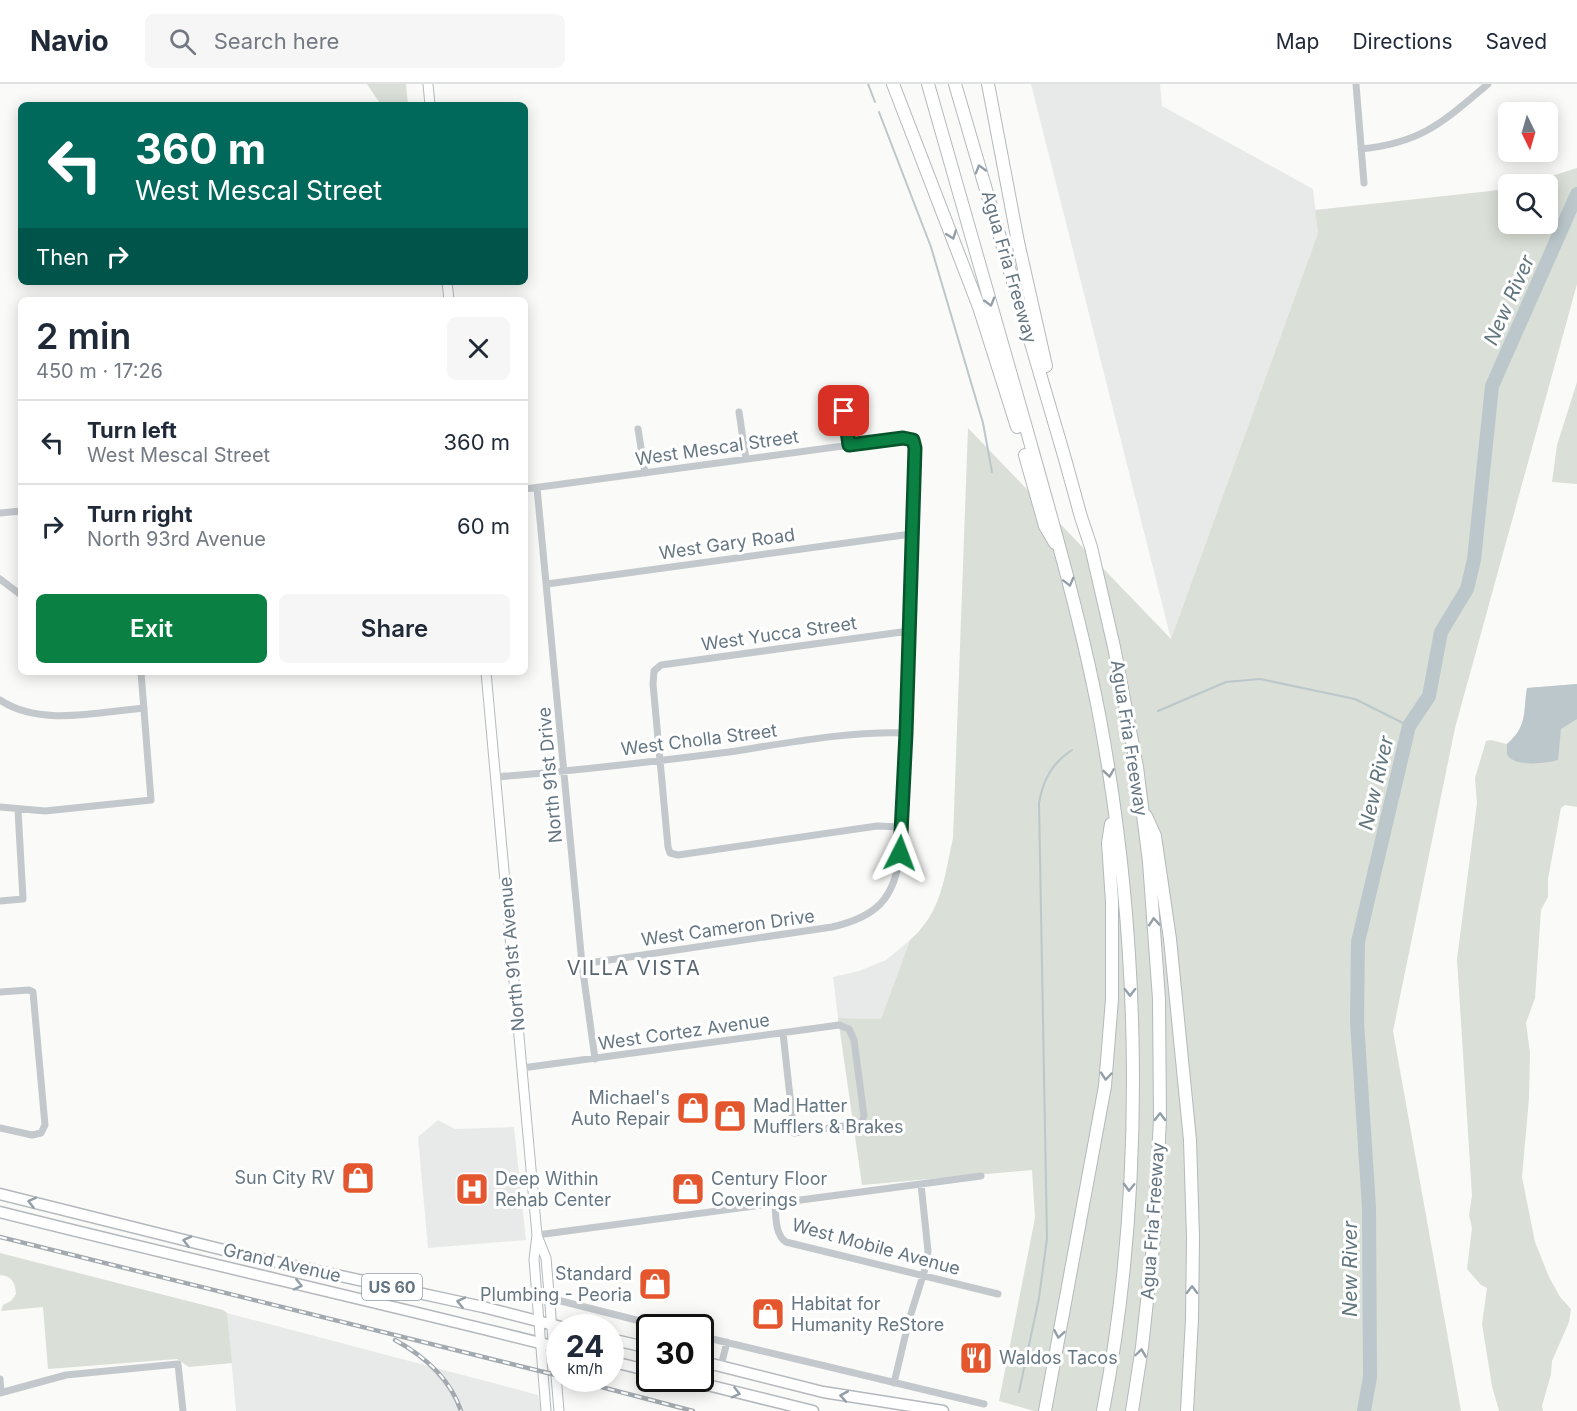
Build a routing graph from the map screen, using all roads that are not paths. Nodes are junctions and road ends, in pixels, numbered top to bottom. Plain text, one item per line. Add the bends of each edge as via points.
1 (428, 84) edge
2 (893, 84) edge
3 (928, 84) edge
4 (955, 84) edge
5 (988, 84) edge
6 (1356, 84) edge
7 (1488, 84) edge
8 (430, 102) edge
9 (1361, 149) junction
10 (1364, 183) dead end
11 (842, 394) dead end
12 (740, 412) dead end
13 (638, 429) dead end
14 (849, 445) junction
15 (746, 459) junction
16 (645, 473) junction
17 (537, 488) junction
18 (528, 489) edge
19 (18, 511) edge
20 (0, 513) edge
21 (911, 534) junction
22 (1091, 547) junction
23 (1062, 555) junction
24 (0, 579) edge
25 (547, 584) junction
26 (18, 593) edge
27 (909, 631) junction
28 (141, 675) edge
29 (486, 675) edge
30 (0, 700) edge
31 (144, 708) junction
32 (906, 733) junction
33 (661, 761) junction
34 (565, 770) junction
35 (496, 777) junction
36 (1140, 804) junction
37 (0, 807) edge
38 (1114, 808) junction
39 (18, 810) junction
40 (901, 827) junction
41 (0, 901) edge
42 (582, 964) junction
43 (0, 992) edge
44 (783, 1033) junction
45 (595, 1059) junction
46 (522, 1068) junction
47 (0, 1128) edge
48 (981, 1176) dead end
49 (921, 1184) junction
50 (0, 1194) edge
51 (775, 1204) junction
52 (0, 1212) edge
53 (108, 1221) junction
54 (537, 1235) junction
55 (104, 1238) junction
56 (244, 1255) junction
57 (241, 1272) junction
58 (923, 1276) junction
59 (998, 1294) dead end
60 (549, 1298) junction
61 (551, 1314) edge
62 (636, 1320) edge
63 (538, 1321) junction
64 (546, 1323) edge
65 (714, 1339) edge
66 (727, 1342) junction
67 (540, 1344) junction
68 (546, 1345) edge
69 (714, 1364) edge
70 (721, 1366) junction
71 (0, 1379) edge
72 (894, 1383) junction
73 (714, 1387) edge
74 (1, 1392) edge
75 (558, 1392) edge
76 (984, 1404) dead end
77 (183, 1411) edge
78 (546, 1411) edge
79 (559, 1411) edge
80 (813, 1411) edge
81 (943, 1411) edge
82 (1045, 1411) edge
83 (1103, 1411) edge
84 (1132, 1411) edge
85 (1187, 1411) edge

1 - 8 main road
2 -> 23 highway via 979,307 1045,526
3 -> 23 highway, Agua Fria Freeway
22 -> 4 highway, Agua Fria Freeway
5 - 22 highway via 1044,359 1089,515
6 - 9 street
7 - 9 street via 1418,136
9 - 10 street
11 - 14 street
12 - 15 street
13 - 16 street
14 - 15 street, West Mescal Street
14 - 21 street, West Mescal Street via 913,440
15 - 16 street, West Mescal Street
16 - 17 street, West Mescal Street
17 - 18 street, West Mescal Street
17 - 25 street, North 91st Drive
19 - 20 street
21 - 25 street, West Gary Road
21 - 27 street
22 - 36 highway, Agua Fria Freeway via 1137,766
23 -> 38 highway, Agua Fria Freeway via 1095,696
24 - 26 street
25 - 34 street, North 91st Drive
27 - 32 street
27 - 33 street, West Yucca Street via 661,665 654,671 653,684
28 - 31 street
29 - 35 main road, North 91st Avenue
30 - 31 street via 21,710 50,716
31 - 39 street via 151,800 45,811
32 - 33 street, West Cholla Street via 848,735
32 - 40 street
33 - 34 street, West Cholla Street
33 - 40 street via 670,853 678,855 877,826
34 - 35 street, West Cholla Street
34 - 42 street, North 91st Drive
35 - 46 main road, North 91st Avenue
84 -> 36 highway, Agua Fria Freeway via 1154,1238 1160,1119 1159,999 1149,862
85 -> 36 highway via 1193,1237 1189,1128 1155,836
37 - 39 street
38 -> 82 highway via 1108,843 1113,956 1106,1086
38 -> 83 highway, Agua Fria Freeway via 1128,944 1133,1098 1128,1207
39 - 41 street via 23,899
40 - 42 street, West Cameron Drive via 898,868 888,896 855,922
42 - 45 street, North 91st Drive
43 - 47 street via 33,992 45,1125 41,1133 32,1135
44 - 44 street, West Cortez Avenue via 794,1133 862,1122 855,1050 849,1029 839,1025
44 - 45 street, West Cortez Avenue
45 - 46 street, West Cortez Avenue
46 - 54 main road, North 91st Avenue
48 - 49 street
49 - 51 street
49 - 58 street via 928,1251
53 -> 50 highway, Grand Avenue / US 60
51 - 54 street
51 - 58 street, West Mobile Avenue via 778,1233 786,1242
52 - 55 highway, Grand Avenue / US 60
53 - 55 highway
56 -> 53 highway, Grand Avenue / US 60
54 - 60 main road, North 91st Avenue via 546,1258
54 - 63 main road, North 91st Avenue via 534,1260
55 - 57 highway, Grand Avenue / US 60
56 - 57 highway
63 -> 56 highway, Grand Avenue / US 60
57 -> 67 highway, Grand Avenue / US 60
58 - 59 street, West Mobile Avenue
58 - 72 street
60 - 61 main road, North 91st Avenue
60 - 62 street
63 - 64 highway, Grand Avenue / US 60
63 - 67 main road, North 91st Avenue
65 - 66 street
66 - 70 street
66 - 72 street
67 - 68 highway, Grand Avenue / US 60
67 - 78 main road, North 91st Avenue
69 - 70 highway
81 -> 70 highway via 823,1392
71 - 74 street
72 - 76 street
73 -> 80 highway
74 - 77 street via 66,1375 178,1364
75 - 79 main road, North 91st Avenue

